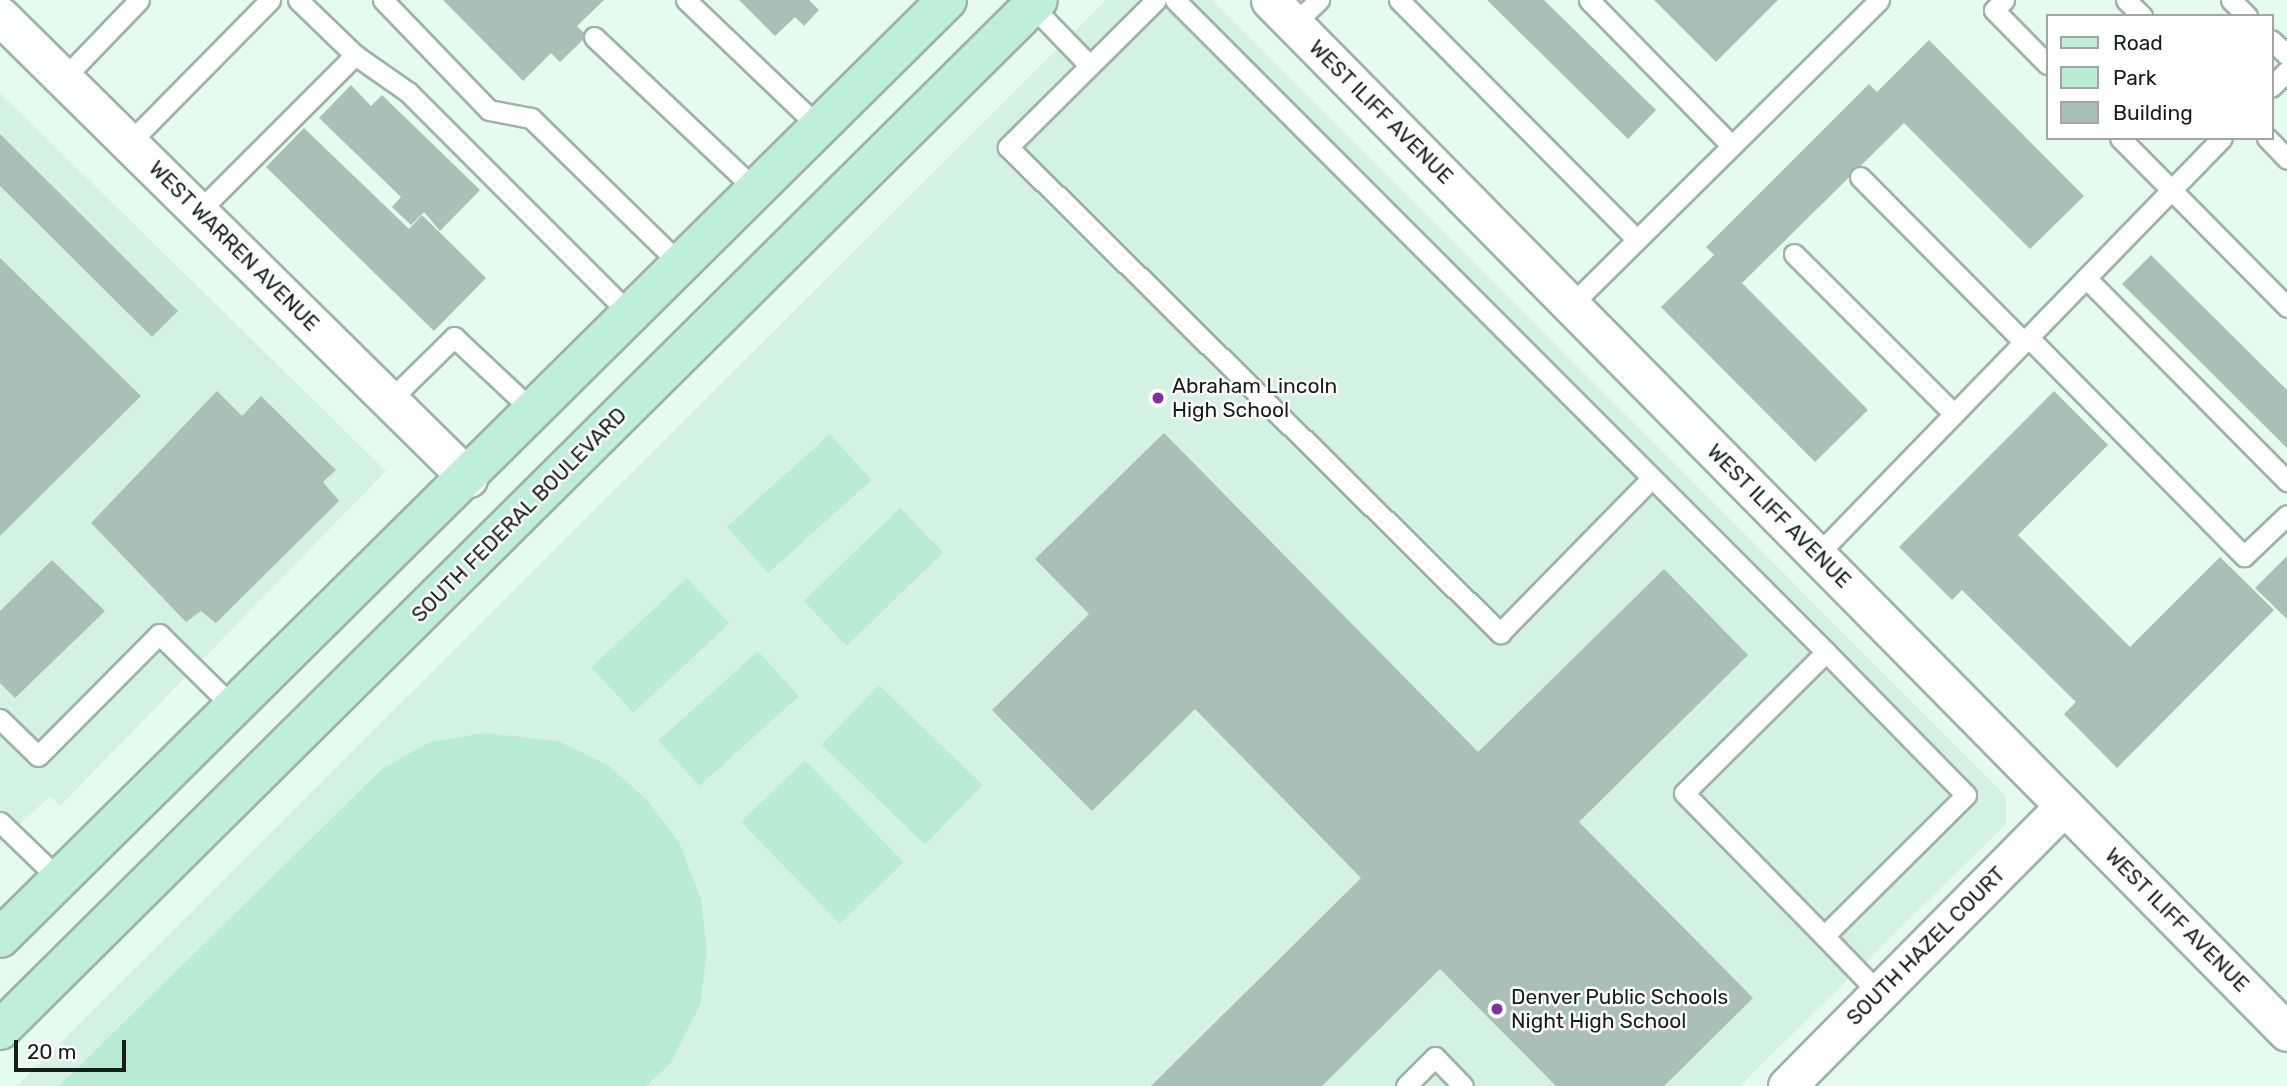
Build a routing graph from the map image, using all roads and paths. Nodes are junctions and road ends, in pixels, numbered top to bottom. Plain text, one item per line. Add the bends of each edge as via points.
1 (139, 0) edge
2 (270, 0) edge
3 (298, 0) edge
4 (383, 0) edge
5 (686, 0) edge
6 (947, 0) edge
7 (1156, 0) edge
8 (1175, 0) edge
9 (1399, 0) edge
10 (1589, 0) edge
11 (1879, 0) edge
12 (2004, 0) edge
13 (2126, 0) edge
14 (2231, 0) edge
15 (1035, 3) edge
16 (1295, 8) edge
17 (2140, 14) edge
18 (2245, 14) edge
19 (0, 16) edge
20 (594, 37) dead end
21 (2273, 42) edge
22 (355, 55) junction
23 (2287, 55) edge
24 (2046, 63) edge
25 (1090, 66) junction
26 (2287, 71) edge
27 (64, 78) junction
28 (2273, 85) edge
29 (819, 128) junction
30 (2122, 140) edge
31 (2220, 140) edge
32 (2269, 140) edge
33 (129, 143) junction
34 (1732, 146) junction
35 (2287, 159) edge
36 (1860, 177) dead end
37 (757, 190) junction
38 (2171, 190) junction
39 (199, 211) junction
40 (1637, 240) junction
41 (1794, 254) dead end
42 (681, 265) junction
43 (2086, 278) junction
44 (1571, 305) junction
45 (2287, 307) edge
46 (631, 315) junction
47 (2026, 340) junction
48 (390, 400) junction
49 (534, 412) junction
50 (1954, 414) junction
51 (468, 478) junction
52 (1651, 478) junction
53 (2287, 481) edge
54 (2287, 515) edge
55 (1817, 555) junction
56 (1826, 652) junction
57 (235, 709) junction
58 (0, 719) edge
59 (2064, 806) junction
60 (0, 822) edge
61 (60, 880) junction
62 (1824, 936) junction
63 (0, 938) edge
64 (1879, 993) junction
65 (0, 1030) edge
66 (2287, 1032) edge
67 (1406, 1086) edge
68 (1463, 1086) edge
69 (1787, 1086) edge

1 - 27 lane
2 - 33 lane
3 - 22 lane
4 - 42 lane via 489,110 531,118
5 - 29 lane
6 - 29 main road
7 - 25 lane
8 - 52 lane
9 - 40 lane
10 - 34 lane
11 - 34 lane
12 - 24 lane via 1994,10
13 - 17 lane
14 - 18 lane
15 - 25 lane
15 - 65 main road, SOUTH FEDERAL BOULEVARD
16 - 44 street, WEST ILIFF AVENUE
19 - 27 street, WEST WARREN AVENUE
20 - 37 lane
21 - 23 lane
22 - 39 lane
22 - 46 lane via 408,92
25 - 52 lane via 1008,147 1500,634
26 - 28 lane
27 - 33 street, WEST WARREN AVENUE
29 - 37 main road
30 - 38 lane
31 - 38 lane
32 - 35 lane
33 - 39 street, WEST WARREN AVENUE
34 - 40 lane
36 - 47 lane
37 - 42 main road
38 - 43 lane
38 - 45 lane
39 - 48 street, WEST WARREN AVENUE
40 - 44 lane
41 - 50 lane
42 - 46 main road
43 - 47 lane
43 - 53 lane
44 - 55 street, WEST ILIFF AVENUE
46 - 49 main road
47 - 50 lane
47 - 54 lane via 2244,556
48 - 49 lane via 454,337
48 - 51 street, WEST WARREN AVENUE
49 - 51 main road
50 - 55 lane
51 - 57 main road
52 - 56 lane
55 - 59 street, WEST ILIFF AVENUE
56 - 62 lane via 1684,793
56 - 62 lane via 1966,795
57 - 58 lane via 159,634 38,756
57 - 61 main road
59 - 64 street, SOUTH HAZEL COURT
59 - 66 street, WEST ILIFF AVENUE
60 - 61 lane
61 - 63 main road
62 - 64 lane
64 - 69 street, SOUTH HAZEL COURT
67 - 68 lane via 1435,1057

